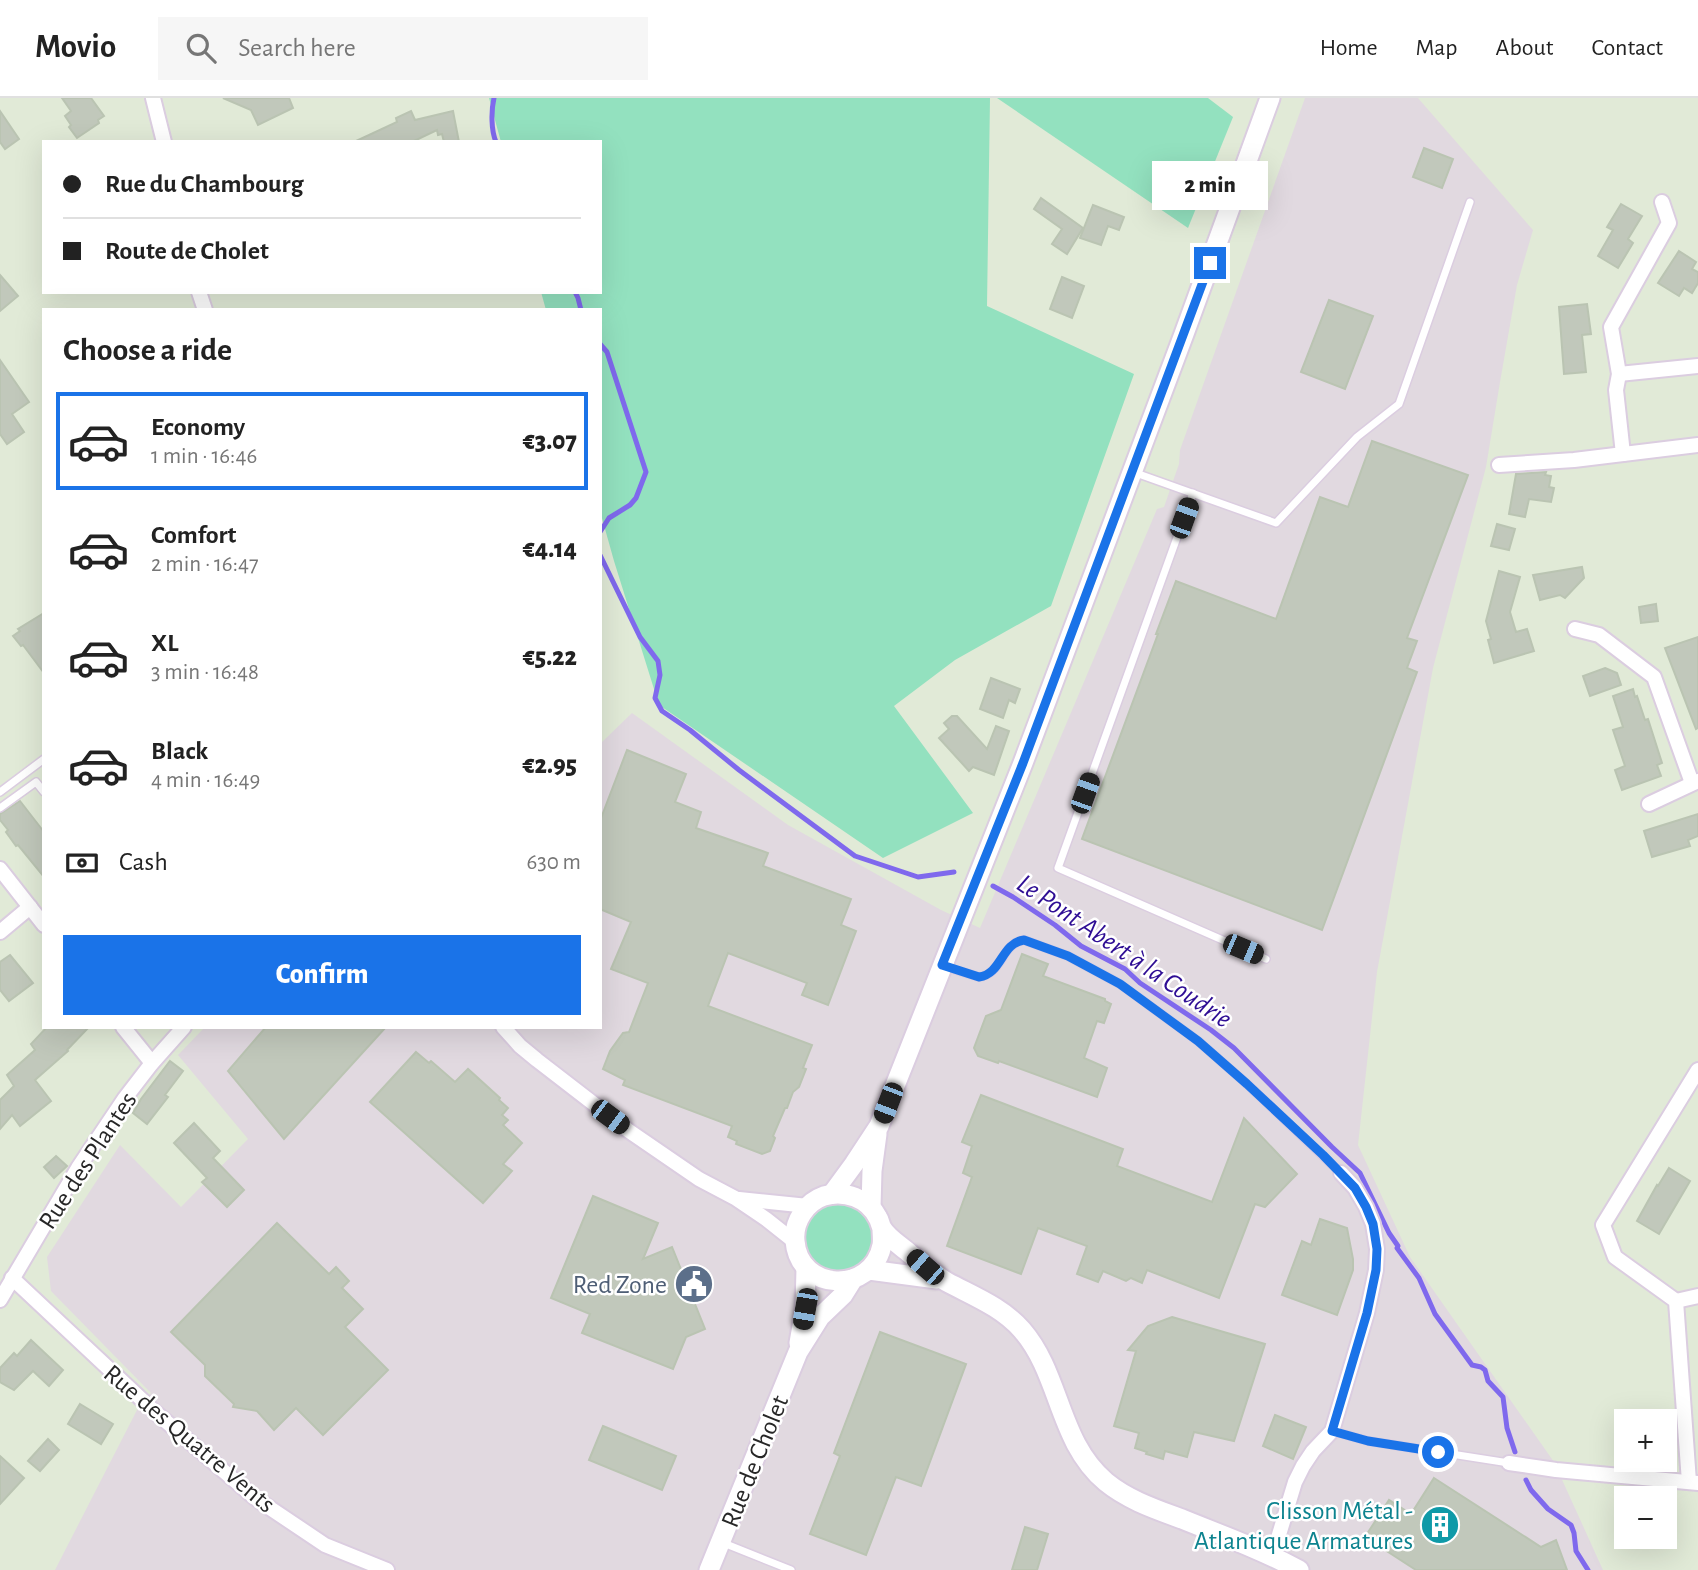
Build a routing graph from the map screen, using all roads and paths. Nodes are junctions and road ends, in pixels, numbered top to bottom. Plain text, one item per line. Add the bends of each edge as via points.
1 (153, 98) edge
2 (1270, 98) edge
3 (164, 140) edge
4 (1470, 202) dead end
5 (1662, 202) dead end
6 (1698, 366) edge
7 (1619, 374) junction
8 (1698, 445) edge
9 (1623, 454) junction
10 (1499, 465) dead end
11 (1132, 471) junction
12 (1193, 493) junction
13 (1575, 629) dead end
14 (42, 761) edge
15 (1695, 782) edge
16 (42, 790) edge
17 (0, 793) edge
18 (1649, 804) dead end
19 (0, 808) edge
20 (0, 869) edge
21 (30, 907) junction
22 (42, 922) edge
23 (0, 932) edge
24 (1266, 959) dead end
25 (942, 965) junction
26 (125, 1029) edge
27 (182, 1029) edge
28 (505, 1029) edge
29 (152, 1063) junction
30 (1698, 1070) edge
31 (879, 1126) junction
32 (1341, 1173) joint
33 (832, 1194) junction
34 (735, 1198) junction
35 (808, 1206) junction
36 (870, 1206) junction
37 (882, 1229) junction
38 (795, 1242) junction
39 (806, 1268) junction
40 (861, 1274) junction
41 (12, 1278) junction
42 (944, 1281) junction
43 (1698, 1296) edge
44 (0, 1300) edge
45 (1676, 1301) junction
46 (798, 1352) junction
47 (1332, 1431) junction
48 (1509, 1463) joint
49 (1694, 1482) edge
50 (721, 1542) junction
51 (1285, 1565) edge
52 (387, 1570) edge
53 (709, 1570) edge
54 (791, 1570) edge

1 - 3 street
2 - 11 main road
4 - 12 lane via 1399,404 1357,437 1276,523
5 - 7 street via 1669,223 1611,327
6 - 7 street
7 - 9 street via 1616,390
8 - 9 street
9 - 10 street
11 - 12 lane
11 - 25 main road
12 - 24 lane via 1058,868
13 - 15 street via 1599,635 1654,677
14 - 17 lane
15 - 18 street
16 - 19 lane via 36,782
20 - 21 street
21 - 22 street
21 - 23 street
25 - 31 main road
25 - 32 lane via 984,977 1012,944 1024,940 1068,956 1120,984 1198,1041
26 - 29 street
27 - 29 street, Rue des Plantes
28 - 34 street via 537,1060 629,1131 699,1180
29 - 41 street, Rue des Plantes via 78,1168
30 - 45 street via 1603,1225 1615,1257
31 - 33 main road
31 - 36 main road
32 - 47 street via 1366,1207 1377,1249 1367,1313
33 - 35 main road
33 - 36 main road via 859,1198
34 - 35 street
34 - 38 street
35 - 38 main road via 795,1228
36 - 37 main road
37 - 40 main road via 878,1258
37 - 42 main road
38 - 39 main road
39 - 40 main road via 816,1276 841,1282
39 - 46 main road, Rue de Cholet
40 - 42 main road
40 - 46 main road, Rue de Cholet via 820,1317
41 - 44 street, Rue des Plantes
41 - 52 street, Rue des Quatre Vents via 255,1498 325,1545
42 - 51 main road via 995,1307 1022,1329 1041,1357 1067,1428 1103,1479 1138,1502
43 - 45 street
45 - 49 street
46 - 50 main road, Rue de Cholet
47 - 48 lane
47 - 51 street via 1313,1451 1295,1482 1278,1538
48 - 49 street
50 - 53 main road, Rue de Cholet
50 - 54 lane

